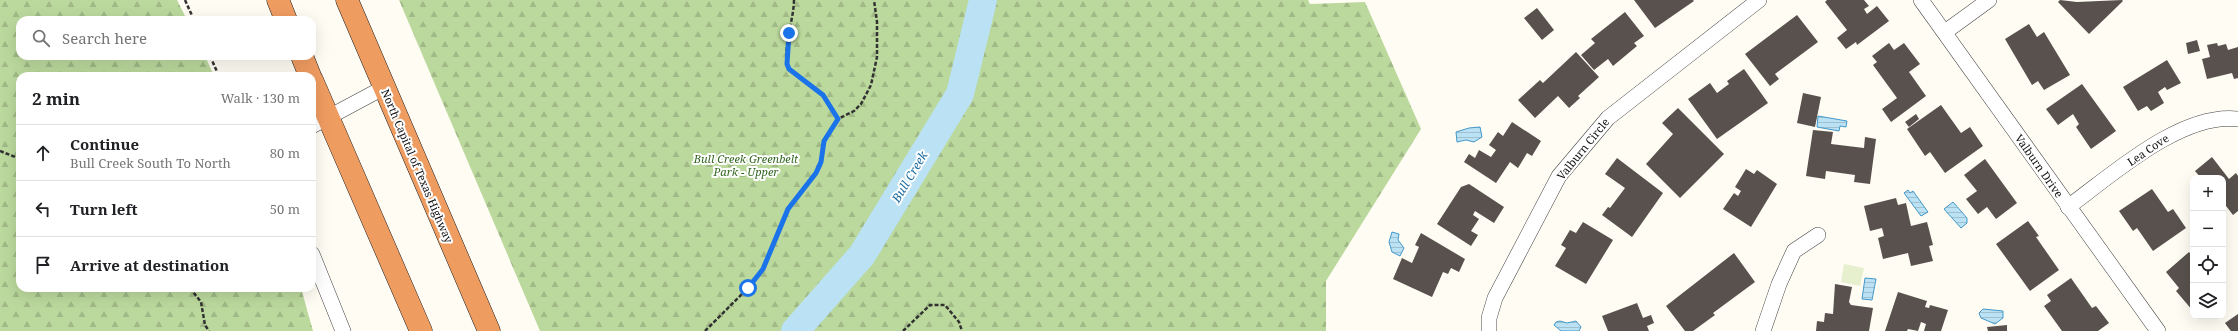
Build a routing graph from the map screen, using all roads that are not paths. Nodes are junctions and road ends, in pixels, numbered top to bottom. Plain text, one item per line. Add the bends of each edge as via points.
1 (278, 0) edge
2 (347, 0) edge
3 (1759, 0) edge
4 (1921, 0) edge
5 (1990, 0) edge
6 (284, 16) edge
7 (1945, 32) junction
8 (304, 60) edge
9 (308, 72) edge
10 (383, 88) junction
11 (316, 100) edge
12 (2238, 119) edge
13 (320, 121) edge
14 (2068, 207) junction
15 (1818, 234) dead end
16 (316, 264) edge
17 (343, 331) edge
18 (421, 331) edge
19 (489, 331) edge
20 (1489, 331) edge
21 (1763, 331) edge
22 (2158, 331) edge

1 - 6 highway
2 - 10 highway, North Capital of Texas Highway
3 - 20 street, Valburn Circle via 1608,118 1559,176 1495,298 1489,318
4 - 7 street, Valburn Drive
5 - 7 street
7 - 14 street, Valburn Drive
8 - 9 highway
10 - 13 street
10 - 19 highway, North Capital of Texas Highway
11 - 13 highway
12 - 14 street, Lea Cove via 2200,122 2166,136
13 - 18 highway
14 - 22 street, Valburn Drive
15 - 21 street via 1794,251 1779,284
16 - 17 street

